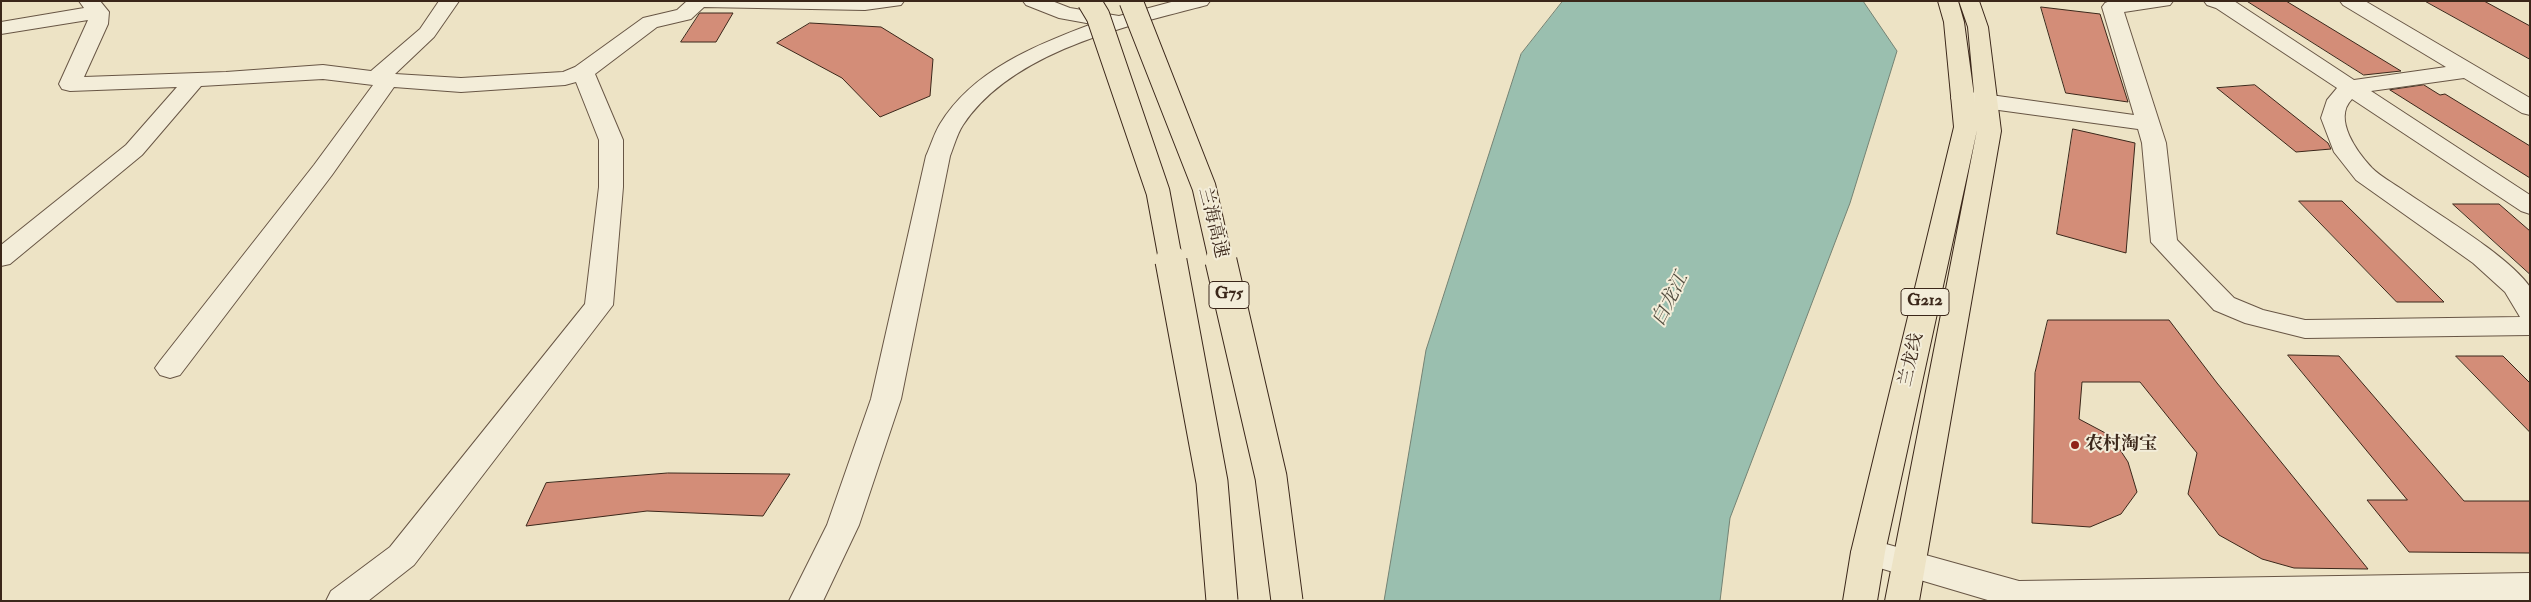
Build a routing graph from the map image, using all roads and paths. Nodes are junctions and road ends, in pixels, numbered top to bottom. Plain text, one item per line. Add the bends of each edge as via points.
1 (449, 1) edge
2 (699, 1) edge
3 (894, 1) edge
4 (1033, 1) edge
5 (1089, 1) edge
6 (1200, 1) edge
7 (1948, 1) edge
8 (1969, 1) edge
9 (2163, 1) edge
10 (2214, 1) edge
11 (2350, 1) edge
12 (94, 6) edge
13 (1125, 12) edge
14 (1, 28) edge
15 (2467, 70) junction
16 (582, 72) junction
17 (195, 80) junction
18 (382, 80) junction
19 (2351, 87) junction
20 (1974, 99) junction
21 (2530, 108) edge
22 (2149, 124) junction
23 (2530, 206) edge
24 (1, 258) edge
25 (2530, 311) edge
26 (2530, 326) edge
27 (170, 368) dead end
28 (1868, 552) junction
29 (1908, 563) junction
30 (2530, 587) edge
31 (344, 601) edge
32 (806, 601) edge
33 (1222, 601) edge
34 (1287, 601) edge
35 (1860, 601) edge
36 (1902, 601) edge

1 - 18 street via 427,33
2 - 3 street via 865,4
2 - 16 street via 684,15 650,22
4 - 13 street via 1066,14
5 - 33 highway, bridge via 1098,16 1158,192 1212,482
6 - 13 street
7 - 20 highway, 兰龙线 / G212
8 - 20 highway, 兰龙线 / G212 via 1978,27
9 - 22 street via 2112,7
10 - 19 street
11 - 15 street
12 - 14 street
12 - 17 street via 98,24 70,84
13 - 32 street via 1013,68 977,94 953,122 938,156 886,399 843,525
13 - 34 highway, 兰海高速 / G75, bridge via 1204,187 1271,477
15 - 19 street
15 - 21 street
16 - 18 street via 565,78 461,85
16 - 31 street via 611,140 611,187 599,304 402,556
17 - 18 street via 322,72
17 - 24 street via 134,150
18 - 27 street via 323,170
19 - 23 street
19 - 25 street via 2338,100 2333,118 2342,147 2365,175 2482,257 2516,287
20 - 22 street
20 - 28 highway, 兰龙线 / G212
20 - 29 highway, 兰龙线 / G212 via 1988,131
22 - 26 street via 2154,143 2164,242 2224,304 2255,317 2305,329
28 - 29 street
28 - 35 highway, 兰龙线 / G212
29 - 30 street via 2019,595
29 - 36 highway, 兰龙线 / G212

